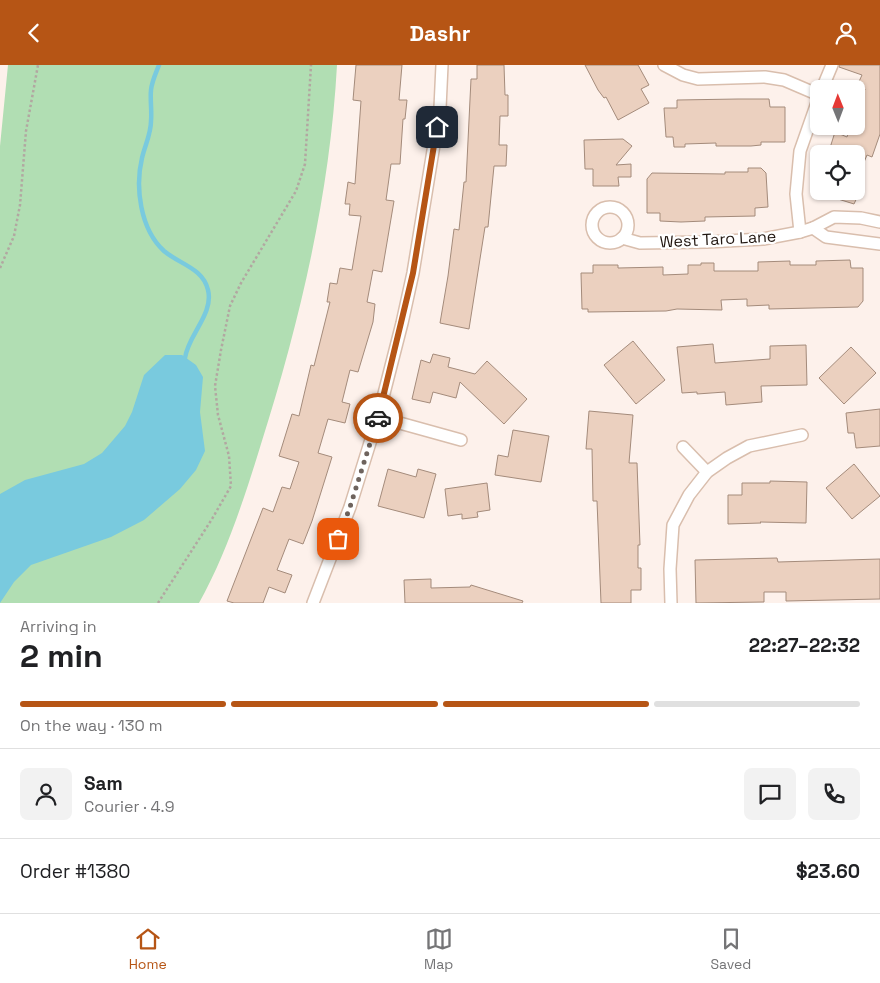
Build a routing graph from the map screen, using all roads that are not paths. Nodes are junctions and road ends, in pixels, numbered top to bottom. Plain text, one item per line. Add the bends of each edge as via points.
1 (442, 65) edge
2 (664, 65) edge
3 (832, 65) edge
4 (826, 80) edge
5 (810, 92) edge
6 (810, 122) edge
7 (880, 222) edge
8 (813, 228) junction
9 (800, 232) junction
10 (622, 237) dead end
11 (880, 244) edge
12 (378, 417) junction
13 (802, 435) dead end
14 (462, 440) dead end
15 (683, 447) dead end
16 (707, 472) junction
17 (313, 603) edge
18 (671, 603) edge

1 - 12 street via 440,109 413,273
2 - 5 street via 698,79 765,77 784,80
3 - 4 street
6 - 9 street via 800,151 796,194
7 - 8 street, West Taro Lane via 834,217
8 - 9 street, West Taro Lane
8 - 11 street via 826,237
9 - 10 street, West Taro Lane via 763,239 707,242 640,243
12 - 14 street
12 - 17 street via 350,507
13 - 16 street via 749,446
15 - 16 street
16 - 18 street via 689,495 673,525

